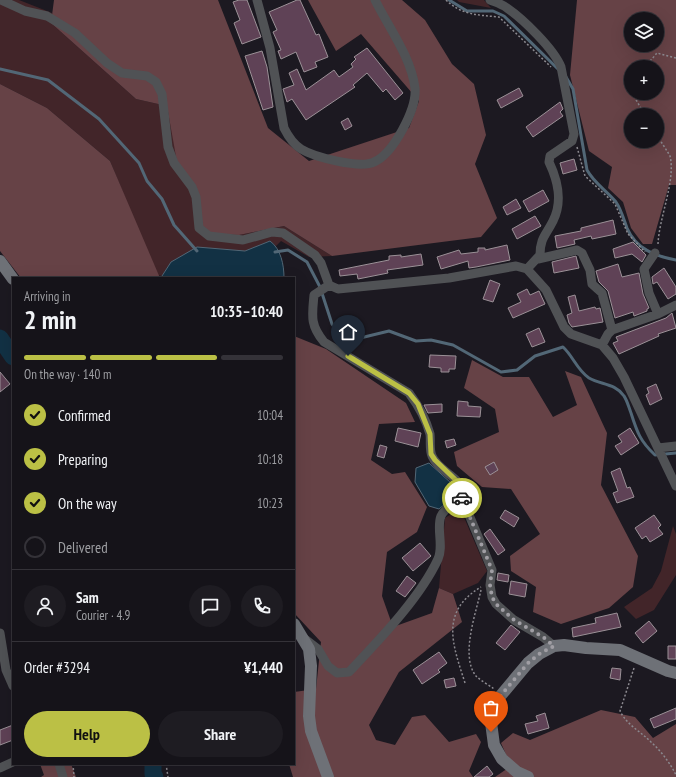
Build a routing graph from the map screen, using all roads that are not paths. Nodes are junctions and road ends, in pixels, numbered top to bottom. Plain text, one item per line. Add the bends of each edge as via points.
1 (2, 0) edge
2 (257, 0) edge
3 (375, 0) edge
4 (490, 0) edge
5 (655, 253) road end
6 (538, 259) junction
7 (0, 261) edge
8 (527, 269) junction
9 (12, 278) edge
10 (324, 288) junction
11 (676, 304) edge
12 (658, 314) junction
13 (612, 330) junction
14 (602, 345) junction
15 (676, 446) edge
16 (658, 448) junction
17 (676, 486) edge
18 (462, 498) junction
19 (295, 626) edge
20 (0, 633) edge
21 (302, 636) junction
22 (554, 646) junction
23 (676, 673) edge
24 (12, 684) edge
25 (12, 762) edge
26 (59, 765) edge
27 (0, 768) edge
28 (63, 777) edge
29 (328, 777) edge
30 (528, 777) edge

1 - 10 street via 47,16 75,33 107,63 122,73 147,76 156,82 162,94 168,147 174,163 192,187 196,197 199,228 209,236 243,240 272,232 284,233 315,255 321,263
2 - 3 street via 270,48 284,128 290,139 301,149 319,156 361,165 374,163 384,156 399,137 412,108 415,89 409,65
4 - 6 street via 507,7 551,48 561,67 574,134 572,141 550,156 548,162 557,180 559,194 554,220 540,243
5 - 12 street via 644,269 649,293
6 - 8 street
6 - 13 street via 577,250 582,253 590,270 592,284 602,293
7 - 9 street
8 - 10 street via 516,266 449,278 338,289
8 - 14 street via 546,290 564,328 571,334
10 - 18 street via 314,295 312,320 317,333 324,342 409,393 418,404 430,434 431,454 462,486
11 - 12 street
12 - 13 street
13 - 14 street
14 - 16 street via 624,377
15 - 16 street
16 - 17 street
18 - 21 street via 447,508 441,516 439,557 414,598 349,672 337,673 328,666 318,649
18 - 22 street via 492,570 490,585 496,604 514,620
19 - 21 street
20 - 24 street via 6,670
21 - 29 street via 309,649 311,666 311,731
22 - 23 street via 620,650
22 - 30 street via 528,663 502,694 490,715 494,745 502,759 517,772
25 - 27 street
26 - 28 street

